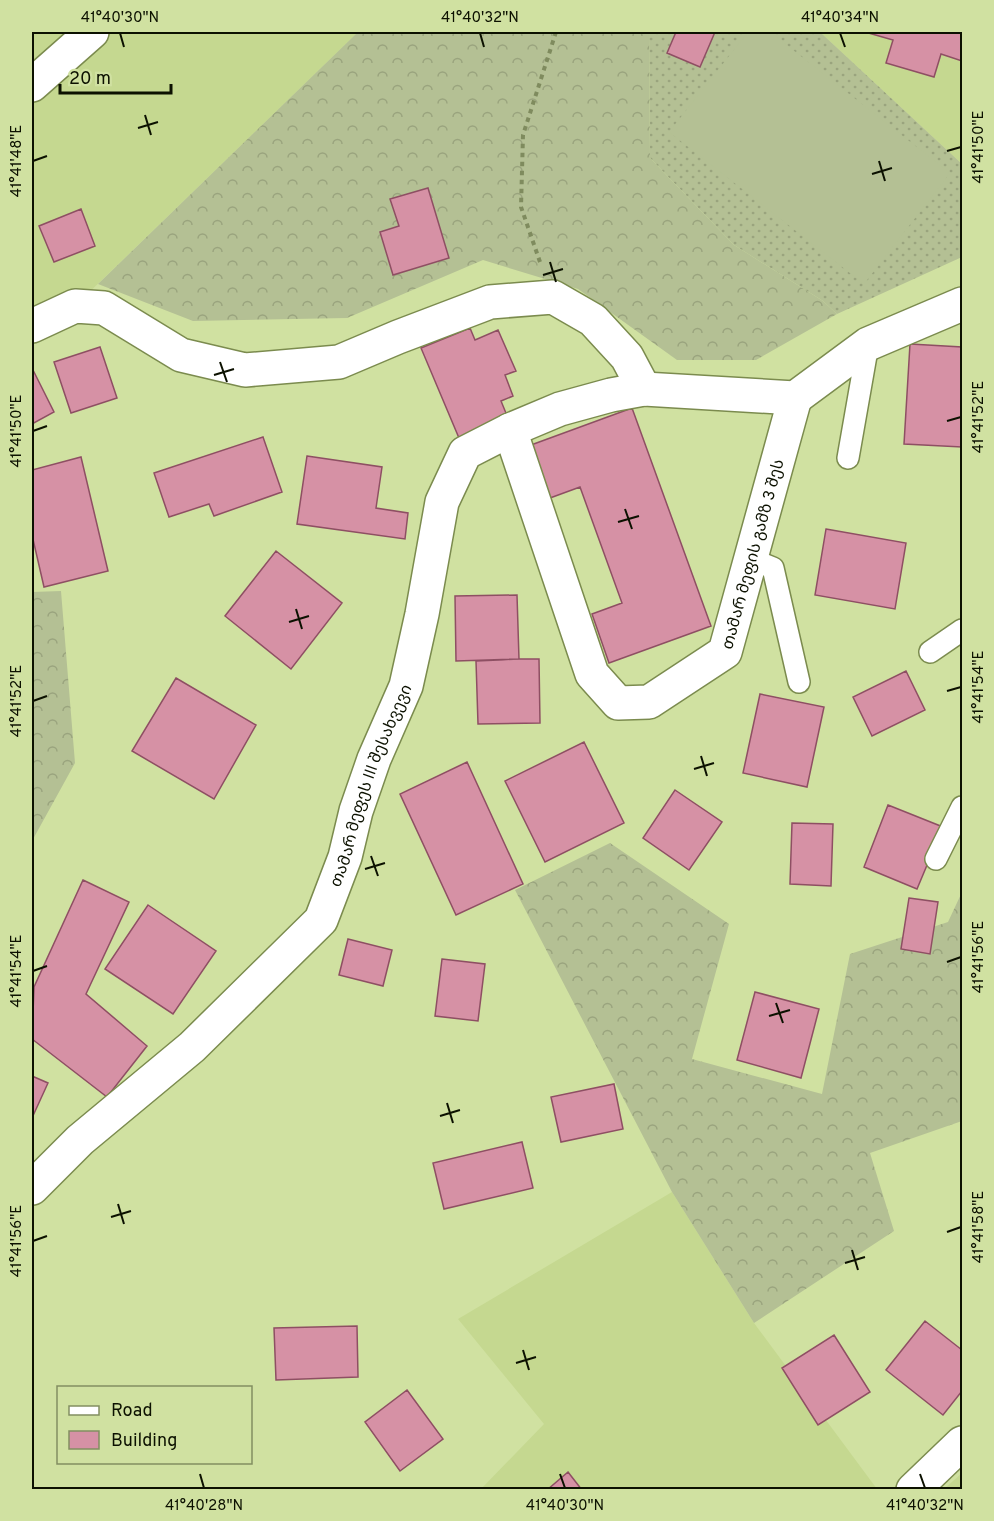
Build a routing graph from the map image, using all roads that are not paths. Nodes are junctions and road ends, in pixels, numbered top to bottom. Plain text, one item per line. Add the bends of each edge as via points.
1 (92, 32) edge
2 (32, 85) edge
3 (963, 304) edge
4 (32, 326) edge
5 (868, 344) junction
6 (644, 389) junction
7 (795, 398) junction
8 (510, 430) junction
9 (848, 458) dead end
10 (752, 559) junction
11 (963, 630) edge
12 (930, 652) dead end
13 (799, 682) dead end
14 (963, 807) edge
15 (936, 859) dead end
16 (32, 1188) edge
17 (963, 1443) edge
18 (913, 1490) edge

1 - 2 street
3 - 5 street
4 - 6 street via 75,306 104,308 181,355 245,370 339,362 490,302 553,297 593,320 627,357
5 - 7 street
5 - 9 lane
6 - 7 street, თამარ მეფეს III შესახვევი
6 - 8 street, თამარ მეფეს III შესახვევი via 560,409
7 - 10 street, თამარ მეფის გამზ 3 შეს
8 - 10 street, თამარ მეფის გამზ 3 შეს via 592,674 618,703 649,702 725,652
8 - 16 street, თამარ მეფეს III შესახვევი via 465,453 442,502 406,687 374,759 345,857 321,920 192,1047 80,1140
10 - 13 lane via 773,567
11 - 12 lane
14 - 15 lane
17 - 18 street

